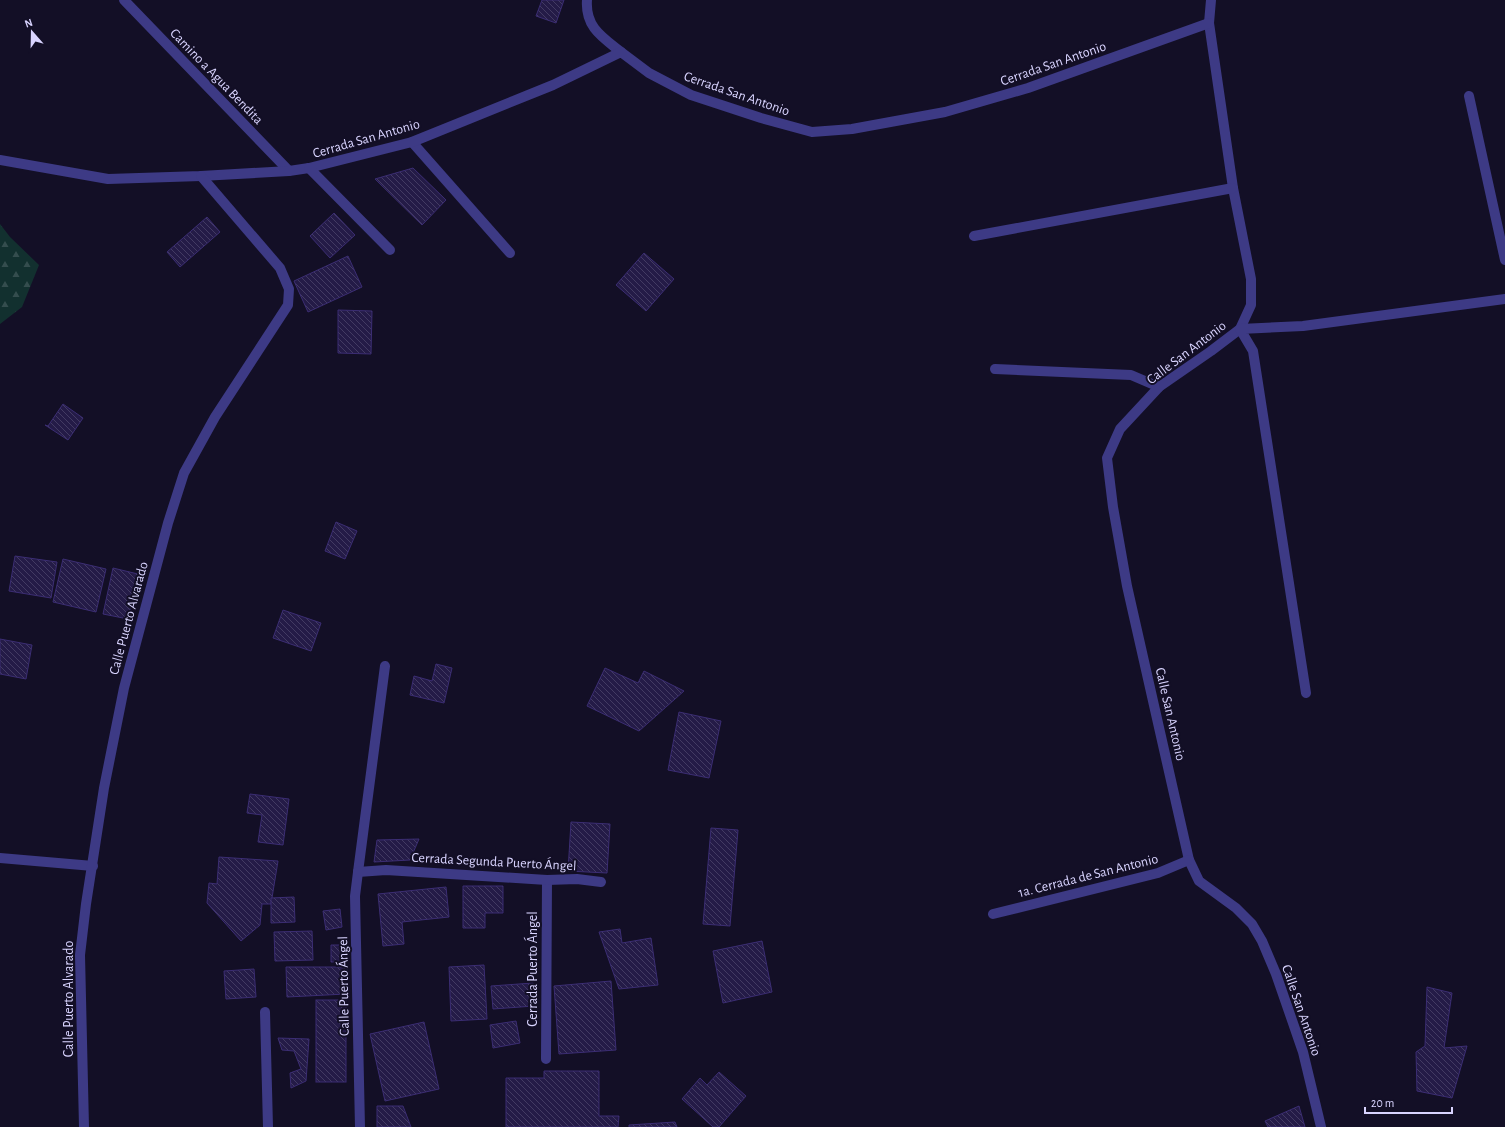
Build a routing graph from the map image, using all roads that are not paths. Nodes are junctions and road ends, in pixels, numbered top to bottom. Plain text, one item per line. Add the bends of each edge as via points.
1 (124, 0) edge
2 (587, 0) edge
3 (1211, 0) edge
4 (1209, 23) junction
5 (621, 52) junction
6 (1469, 96) dead end
7 (412, 142) junction
8 (0, 160) edge
9 (309, 168) junction
10 (289, 171) junction
11 (201, 176) junction
12 (1233, 188) junction
13 (974, 236) dead end
14 (390, 250) dead end
15 (510, 252) dead end
16 (1505, 260) edge
17 (1505, 299) edge
18 (1240, 329) junction
19 (995, 369) dead end
20 (1159, 387) junction
21 (385, 666) dead end
22 (1306, 693) dead end
23 (0, 858) edge
24 (1189, 860) junction
25 (93, 866) junction
26 (358, 872) junction
27 (547, 880) junction
28 (601, 882) dead end
29 (992, 914) dead end
30 (265, 1012) dead end
31 (546, 1059) dead end
32 (84, 1127) edge
33 (268, 1127) edge
34 (360, 1127) edge
35 (1321, 1127) edge

1 - 10 street, Camino a Agua Bendita
2 - 5 street via 589,20 597,32
3 - 4 street, Calle San Antonio
4 - 5 street, Cerrada San Antonio via 1028,88 945,112 852,129 812,132 691,95 649,74
4 - 12 street, Calle San Antonio
5 - 7 street, Cerrada San Antonio via 553,84
6 - 16 street
7 - 9 street, Cerrada San Antonio
7 - 15 street
8 - 11 street, Cerrada San Antonio via 108,179
9 - 10 street, Cerrada San Antonio
9 - 14 street
10 - 11 street, Cerrada San Antonio
11 - 25 street, Calle Puerto Alvarado via 280,268 289,289 288,305 215,417 184,473 124,688 104,788
12 - 13 street
12 - 18 street, Calle San Antonio via 1251,279 1251,304
17 - 18 street, Calle San Antonio via 1303,326
18 - 20 street, Calle San Antonio
18 - 22 street via 1252,351
19 - 20 street via 1131,375
20 - 24 street, Calle San Antonio via 1120,429 1107,458 1127,586
21 - 26 street, Calle Puerto Ángel
23 - 25 street
24 - 29 street, 1a. Cerrada de San Antonio via 1158,873
24 - 35 street, Calle San Antonio via 1199,881 1236,908 1252,924 1262,941 1303,1052
25 - 32 street, Calle Puerto Alvarado via 80,955
26 - 27 street, Cerrada Segunda Puerto Ángel via 386,870
26 - 34 street, Calle Puerto Ángel via 355,896
27 - 28 street, Cerrada Segunda Puerto Ángel via 577,879
27 - 31 street, Cerrada Puerto Ángel
30 - 33 street

